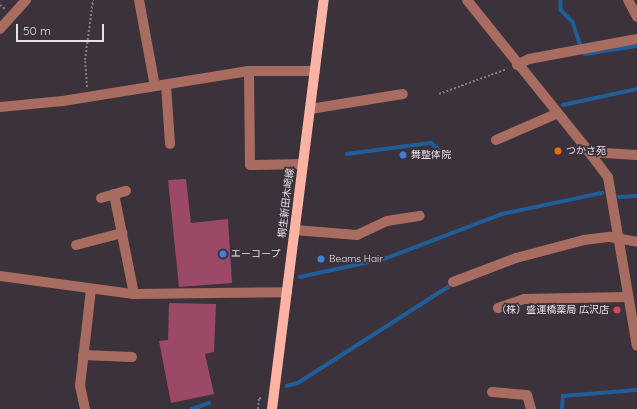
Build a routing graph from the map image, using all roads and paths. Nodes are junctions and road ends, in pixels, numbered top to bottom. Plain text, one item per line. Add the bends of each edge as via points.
1 (26, 0) edge
2 (93, 0) edge
3 (139, 0) edge
4 (324, 0) edge
5 (467, 0) edge
6 (628, 0) edge
7 (637, 17) edge
8 (0, 29) edge
9 (637, 39) edge
10 (512, 64) junction
11 (249, 71) junction
12 (315, 71) junction
13 (160, 85) junction
14 (403, 94) dead end
15 (439, 94) dead end
16 (87, 96) junction
17 (0, 107) edge
18 (310, 109) junction
19 (556, 114) junction
20 (496, 140) dead end
21 (170, 144) dead end
22 (589, 152) junction
23 (637, 155) edge
24 (303, 164) junction
25 (126, 191) dead end
26 (114, 194) junction
27 (101, 198) dead end
28 (420, 216) dead end
29 (295, 230) junction
30 (122, 233) junction
31 (618, 239) junction
32 (637, 242) edge
33 (76, 245) dead end
34 (0, 276) edge
35 (453, 282) dead end
36 (91, 290) junction
37 (287, 292) junction
38 (134, 294) junction
39 (627, 297) junction
40 (498, 308) dead end
41 (637, 346) edge
42 (83, 355) junction
43 (132, 357) dead end
44 (492, 392) dead end
45 (85, 409) edge
46 (258, 409) edge
47 (261, 409) edge
48 (272, 409) edge
49 (531, 409) edge

1 - 8 street
2 - 16 path via 85,60
3 - 13 street
4 - 12 main road, 桐生新田木崎線
5 - 10 street
6 - 7 street
9 - 10 street
10 - 15 path via 510,68
10 - 19 street
11 - 12 street
11 - 13 street
11 - 24 street via 250,164
12 - 18 main road, 桐生新田木崎線
13 - 16 street
13 - 21 street
14 - 18 street
16 - 17 street
18 - 24 main road, 桐生新田木崎線
19 - 20 street
19 - 22 street
22 - 23 street
22 - 31 street via 608,177
24 - 29 main road, 桐生新田木崎線
25 - 26 street
26 - 27 street
26 - 30 street
28 - 29 street via 386,221 357,235
29 - 37 main road, 桐生新田木崎線
30 - 33 street
30 - 38 street
31 - 32 street
31 - 35 street via 584,240 535,252
31 - 39 street
34 - 36 street
36 - 38 street
36 - 42 street
37 - 38 street
37 - 48 main road, 桐生新田木崎線
39 - 40 street via 524,299
39 - 41 street
42 - 43 street
42 - 45 street via 81,394
44 - 49 street via 527,395
46 - 47 path via 259,398 263,399

